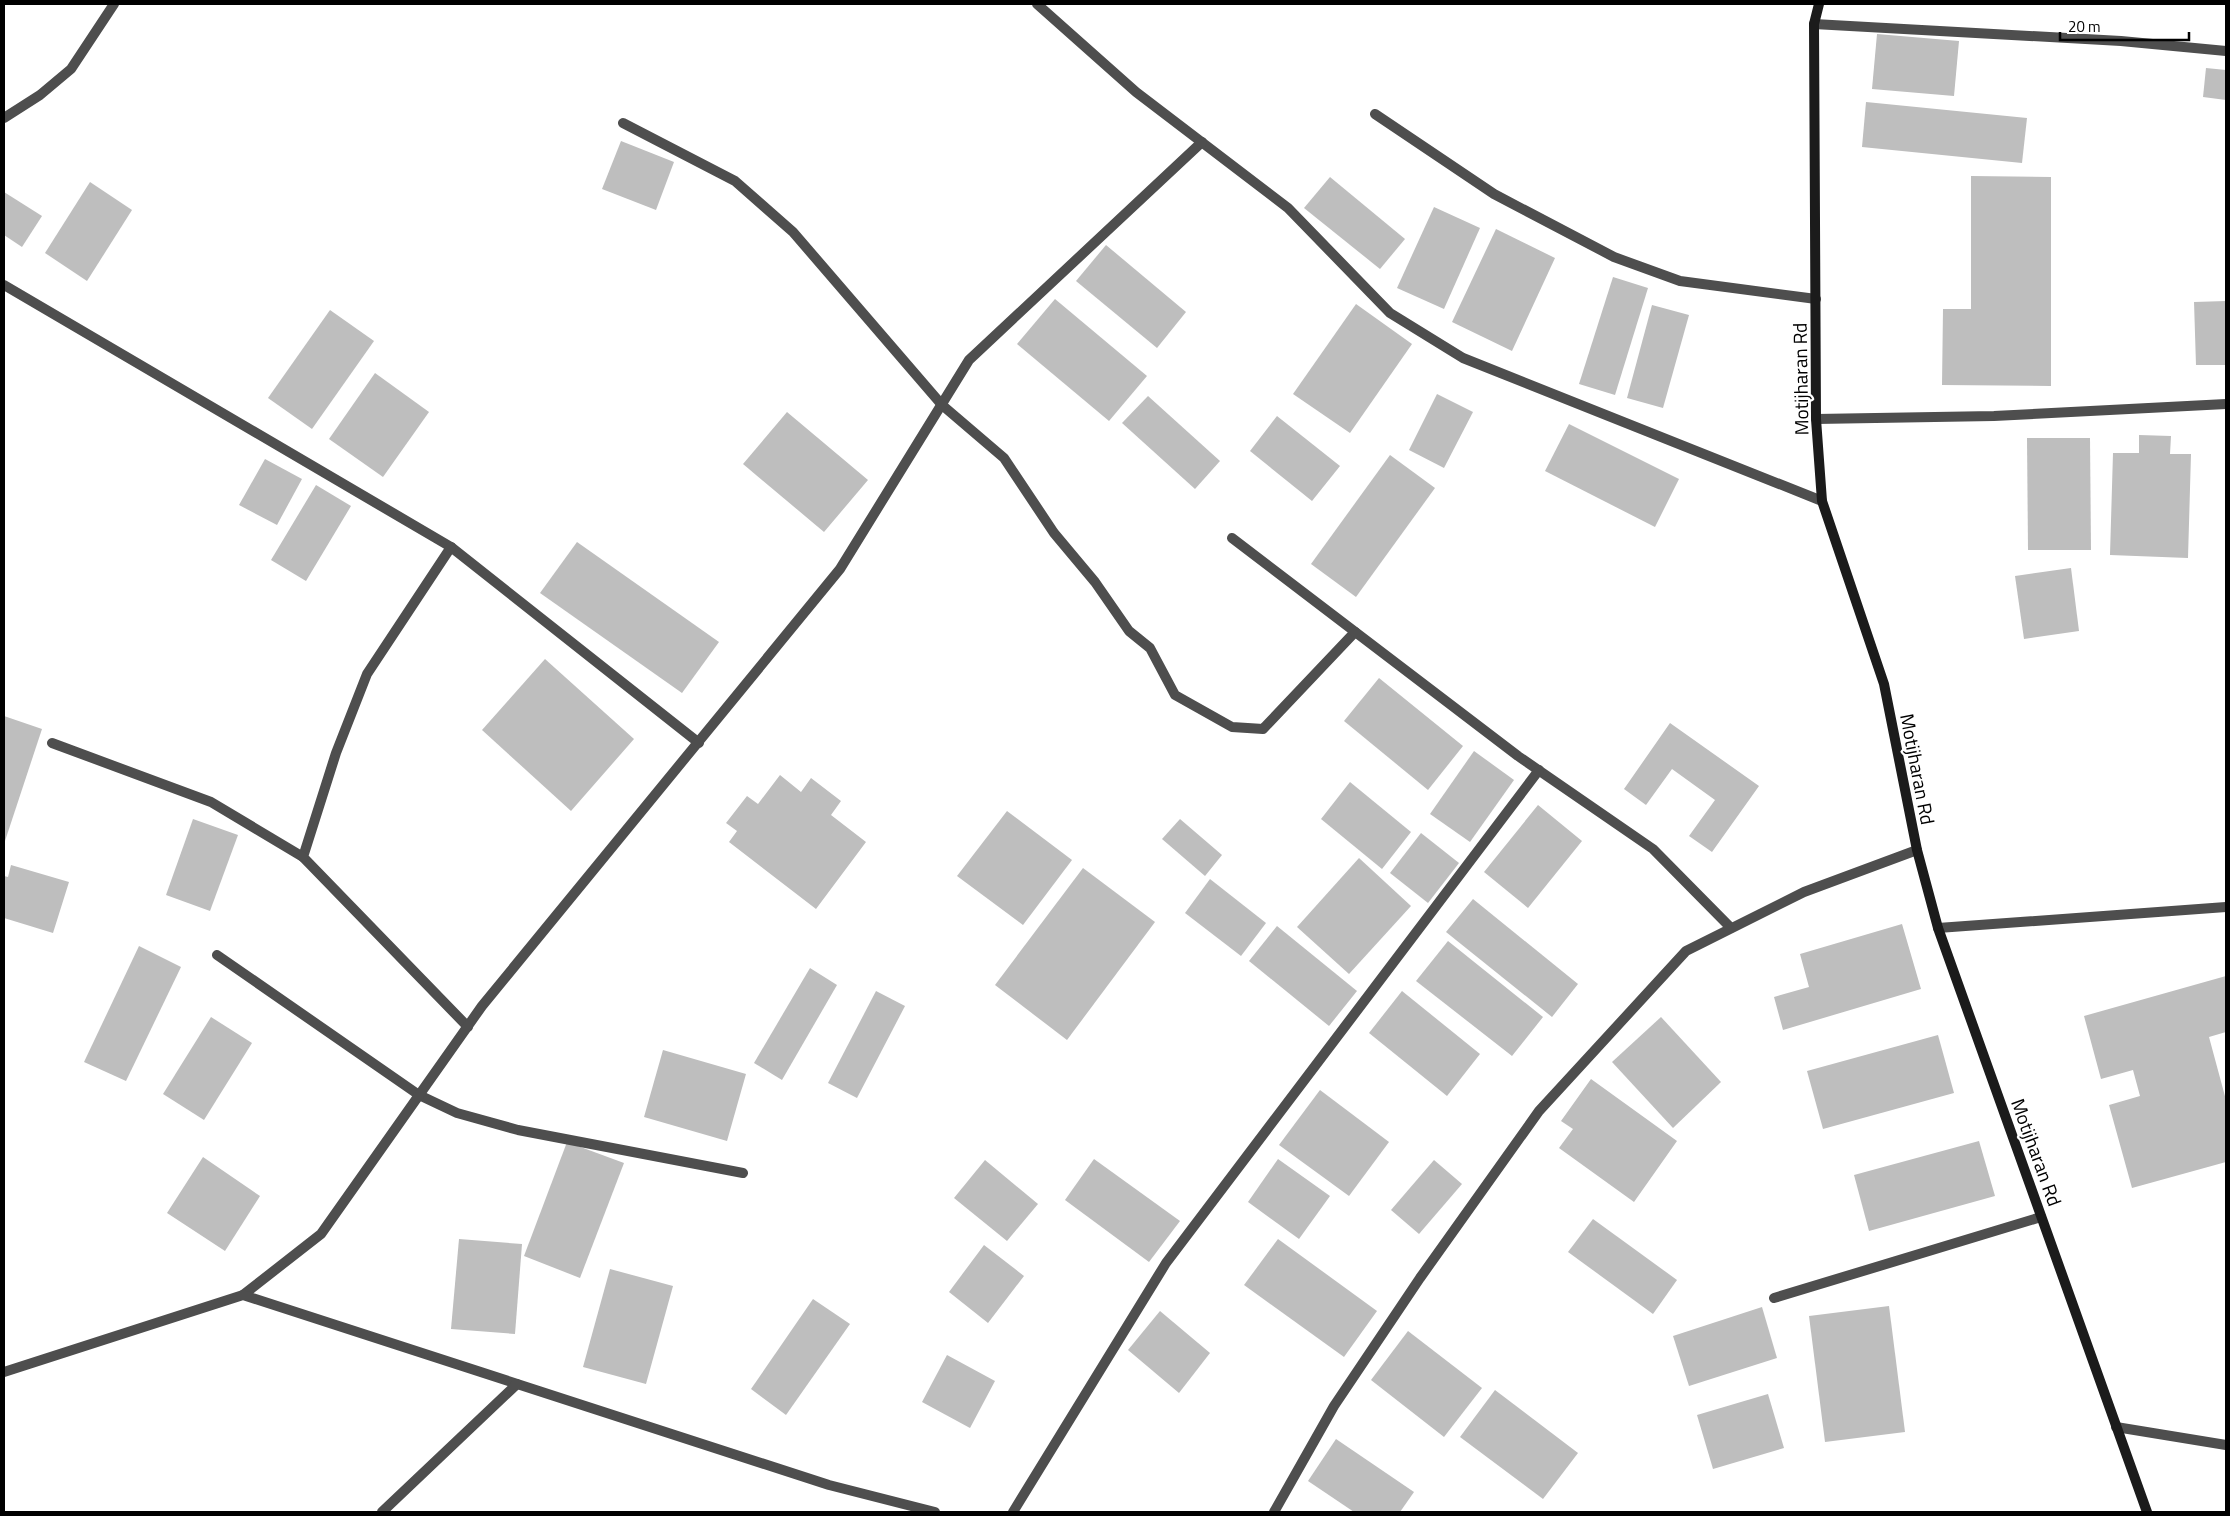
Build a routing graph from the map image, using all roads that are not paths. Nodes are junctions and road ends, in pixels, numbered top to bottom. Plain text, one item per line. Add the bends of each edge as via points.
1 (114, 4) edge
2 (1036, 4) edge
3 (1819, 4) edge
4 (1814, 24) junction
5 (2226, 51) edge
6 (1375, 114) dead end
7 (4, 118) edge
8 (623, 123) dead end
9 (1202, 142) junction
10 (4, 285) edge
11 (1816, 299) junction
12 (2226, 404) edge
13 (942, 405) junction
14 (1816, 420) junction
15 (1822, 501) junction
16 (1232, 538) dead end
17 (451, 546) junction
18 (1355, 632) junction
19 (52, 743) dead end
20 (698, 743) junction
21 (1539, 770) junction
22 (1917, 850) junction
23 (304, 857) junction
24 (2226, 906) edge
25 (1731, 928) junction
26 (1938, 928) junction
27 (217, 955) dead end
28 (468, 1027) junction
29 (419, 1095) junction
30 (743, 1173) dead end
31 (2041, 1217) junction
32 (243, 1295) junction
33 (1774, 1298) dead end
34 (4, 1372) edge
35 (517, 1384) junction
36 (2116, 1427) junction
37 (2226, 1445) edge
38 (382, 1512) edge
39 (935, 1512) edge
40 (1013, 1512) edge
41 (1274, 1512) edge
42 (2147, 1512) edge

1 - 7 street via 71,69
2 - 9 street via 1136,92
3 - 4 main road, Motijharan Rd
4 - 5 street via 2121,41
4 - 11 main road, Motijharan Rd
6 - 11 street via 1494,194 1614,257 1680,281
8 - 13 street via 735,181 793,232
9 - 13 street via 969,360
9 - 15 street via 1288,208 1390,313 1463,358
10 - 17 street
11 - 14 main road, Motijharan Rd
12 - 14 street via 1994,416
13 - 18 street via 1004,458 1054,532 1129,631 1150,648 1175,695 1232,727 1264,729
13 - 20 street via 840,569
14 - 15 main road, Motijharan Rd
15 - 22 main road, Motijharan Rd via 1884,684
16 - 18 street
17 - 20 street
17 - 23 street via 367,674 336,753
18 - 21 street
19 - 23 street via 211,802
20 - 28 street
21 - 25 street via 1654,849
21 - 40 street via 1166,1263
22 - 25 street via 1804,892
22 - 26 main road, Motijharan Rd
23 - 28 street
24 - 26 street
25 - 41 street via 1686,951 1539,1111 1334,1406
26 - 31 main road, Motijharan Rd
27 - 29 street
28 - 29 street
29 - 30 street via 457,1113 518,1130
29 - 32 street via 321,1234
31 - 33 street
31 - 36 main road, Motijharan Rd
32 - 34 street
32 - 35 street
35 - 38 street
35 - 39 street via 829,1485
36 - 37 street
36 - 42 main road, Motijharan Rd

